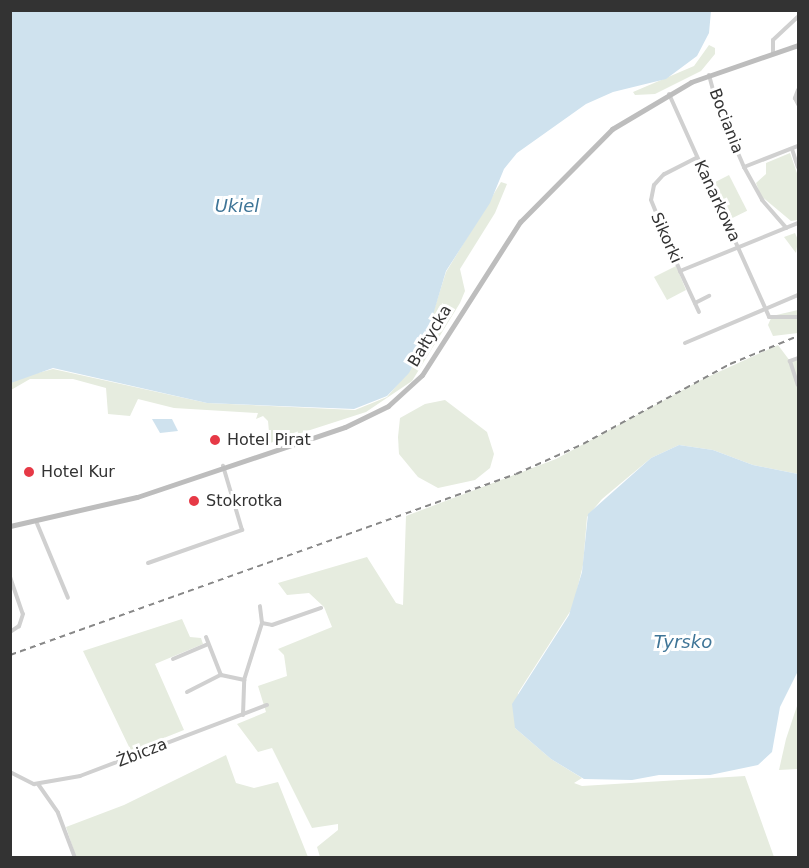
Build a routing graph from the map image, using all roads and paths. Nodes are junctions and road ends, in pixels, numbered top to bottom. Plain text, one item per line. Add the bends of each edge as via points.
1 (798, 17) edge
2 (798, 45) edge
3 (772, 53) junction
4 (709, 74) junction
5 (798, 90) edge
6 (669, 93) junction
7 (798, 104) edge
8 (798, 146) edge
9 (792, 149) junction
10 (696, 158) junction
11 (744, 167) junction
12 (798, 167) edge
13 (798, 223) edge
14 (786, 228) junction
15 (738, 246) junction
16 (680, 271) junction
17 (798, 295) edge
18 (709, 296) dead end
19 (695, 303) junction
20 (764, 308) junction
21 (699, 312) dead end
22 (798, 317) edge
23 (685, 343) dead end
24 (798, 358) edge
25 (798, 385) edge
26 (223, 466) junction
27 (36, 521) junction
28 (10, 526) edge
29 (148, 563) dead end
30 (11, 581) edge
31 (68, 598) dead end
32 (260, 606) dead end
33 (321, 608) dead end
34 (262, 623) junction
35 (10, 633) edge
36 (206, 637) dead end
37 (208, 644) junction
38 (173, 659) dead end
39 (221, 675) junction
40 (244, 680) junction
41 (187, 692) dead end
42 (267, 705) dead end
43 (243, 714) junction
44 (10, 772) edge
45 (38, 784) junction
46 (75, 858) edge

1 - 3 street via 773,40
2 - 3 main road, Bałtycka
3 - 4 main road, Bałtycka
4 - 6 main road, Bałtycka
4 - 11 street, Bociania via 717,104
5 - 7 street
6 - 10 street, Kanarkowa
6 - 26 main road, Bałtycka via 612,129 520,222 422,375 406,393 352,424
8 - 9 street, Bociania
9 - 11 street, Bociania
9 - 12 street
10 - 15 street, Kanarkowa
10 - 16 street, Sikorki via 664,174 654,185 651,200
11 - 14 street, Bociania via 762,200
13 - 14 street, Sikorki
14 - 15 street, Sikorki
15 - 16 street, Sikorki
15 - 20 street, Kanarkowa
16 - 19 street, Sikorki
17 - 20 street
18 - 19 street
19 - 21 street, Sikorki
20 - 22 street via 776,320
20 - 23 street
24 - 25 street via 790,361
26 - 27 main road, Bałtycka via 127,500
26 - 29 street via 242,530
27 - 28 main road, Bałtycka
27 - 31 street
30 - 35 street via 23,614 19,626
32 - 34 street
33 - 34 street via 272,625
34 - 40 street
36 - 37 street
37 - 38 street
37 - 39 street
39 - 40 street
39 - 41 street
40 - 43 street
42 - 43 street, Żbicza
43 - 45 street, Żbicza via 80,777
44 - 45 street
45 - 46 street via 58,813

